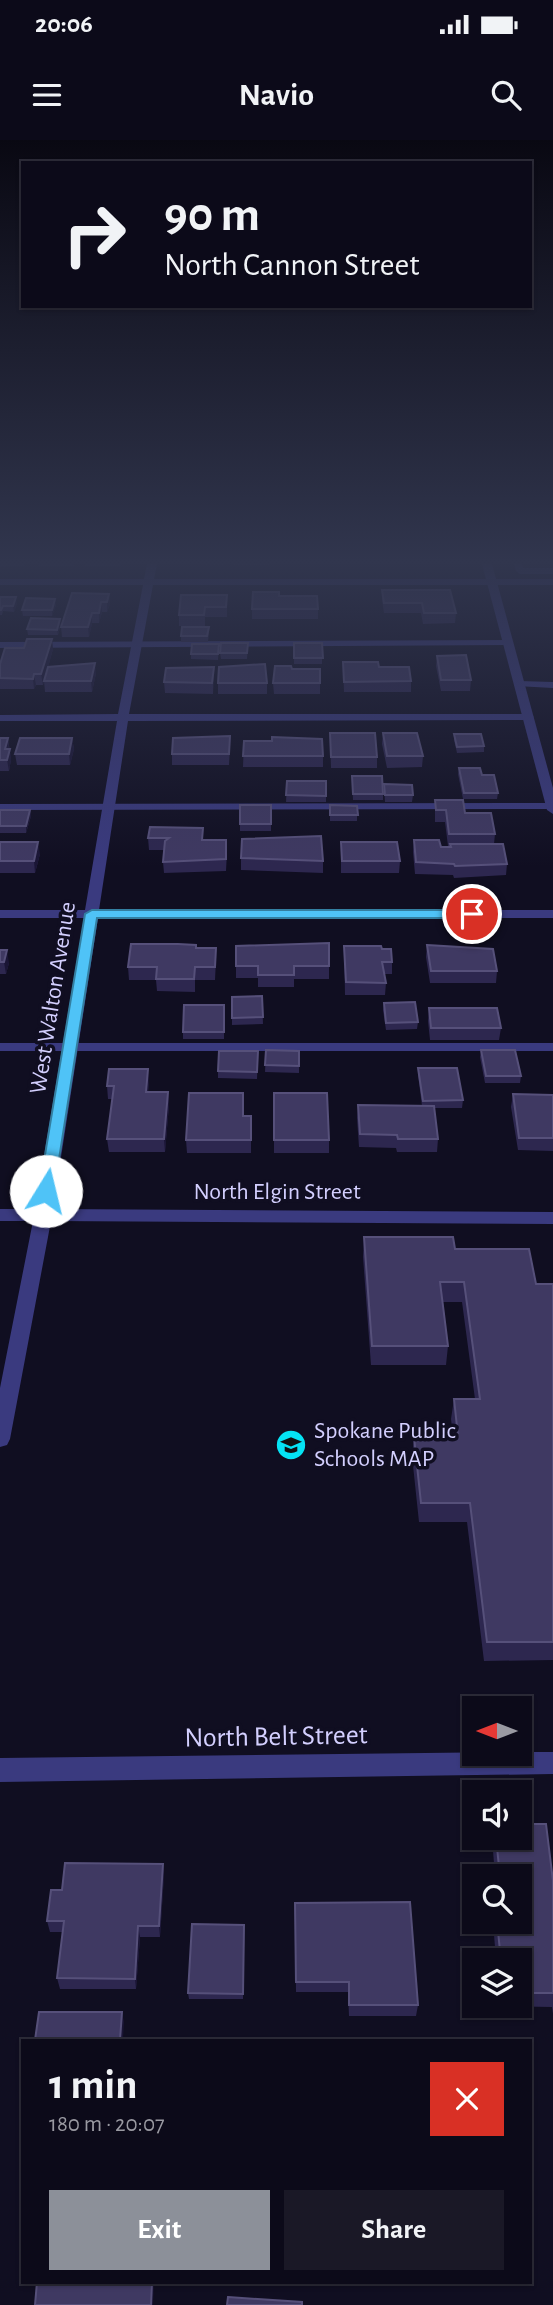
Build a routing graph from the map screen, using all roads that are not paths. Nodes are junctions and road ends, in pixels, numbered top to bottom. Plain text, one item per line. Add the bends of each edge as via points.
1 (133, 665) edge
2 (514, 665) edge
3 (519, 684) junction
4 (553, 685) edge
5 (528, 717) junction
6 (0, 718) edge
7 (123, 718) junction
8 (547, 766) edge
9 (0, 807) edge
10 (110, 807) junction
11 (552, 808) edge
12 (0, 914) edge
13 (92, 914) junction
14 (553, 914) edge
15 (0, 1047) edge
16 (70, 1047) junction
17 (553, 1047) edge
18 (0, 1215) edge
19 (43, 1215) junction
20 (553, 1218) edge
21 (0, 1439) edge
22 (553, 1763) edge
23 (0, 1770) edge

1 - 7 street, West Walton Avenue
2 - 3 street
3 - 4 lane
3 - 5 street
5 - 7 street
5 - 8 street
6 - 7 street
7 - 10 street, West Walton Avenue
8 - 11 street
9 - 10 lane
10 - 11 lane
10 - 13 street, West Walton Avenue
12 - 13 street
13 - 14 street
13 - 16 street, West Walton Avenue
15 - 16 lane
16 - 17 lane
16 - 19 street, West Walton Avenue
18 - 19 street, North Elgin Street
19 - 20 street, North Elgin Street
19 - 21 street, West Walton Avenue
22 - 23 street, North Belt Street

